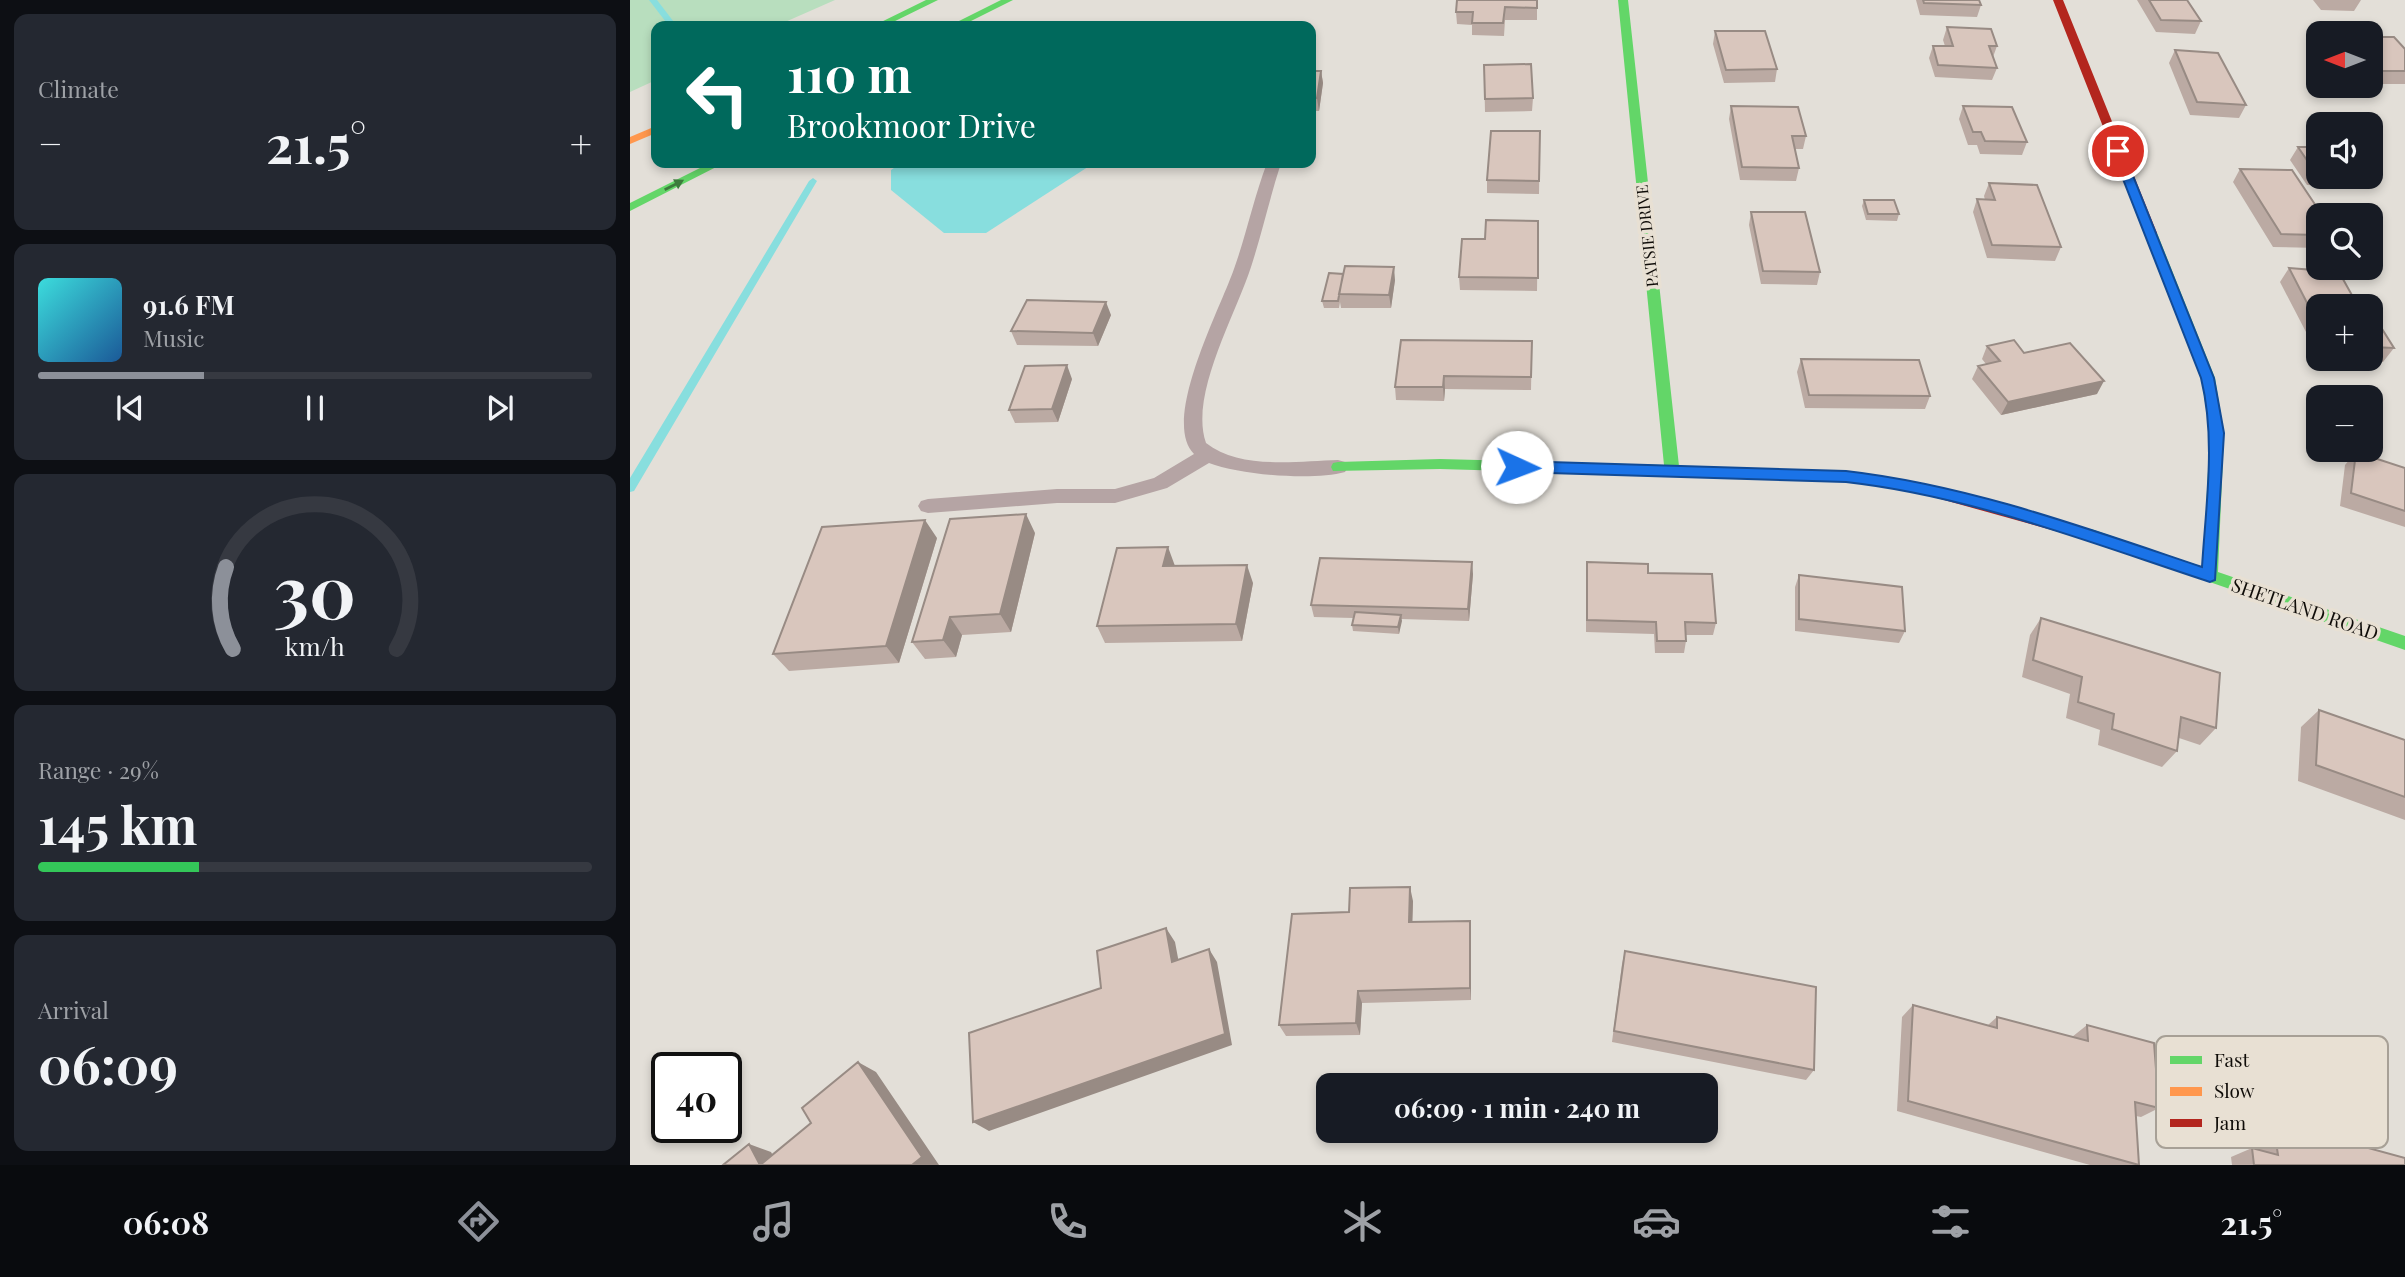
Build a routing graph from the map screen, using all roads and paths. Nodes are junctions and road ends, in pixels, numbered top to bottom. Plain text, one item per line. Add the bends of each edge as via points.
1 (933, 0) edge
2 (1008, 0) edge
3 (1014, 0) edge
4 (1623, 0) edge
5 (2058, 0) edge
6 (889, 21) edge
7 (964, 21) edge
8 (978, 21) edge
9 (651, 130) edge
10 (630, 140) edge
11 (708, 168) edge
12 (1273, 168) edge
13 (630, 208) edge
14 (1208, 455) junction
15 (1338, 467) joint
16 (1672, 471) junction
17 (928, 506) dead end
18 (2210, 576) junction
19 (2405, 643) edge

1 - 6 main road
2 - 7 main road
3 - 8 main road
4 - 16 main road, PATSIE DRIVE
5 - 18 main road via 2208,378 2217,433
9 - 10 main road
13 -> 11 main road
12 - 14 lane via 1243,268 1201,381 1193,435 1197,447
14 - 15 lane via 1249,466
14 - 17 lane via 1160,483 1115,496
15 - 16 main road, SHETLAND ROAD via 1440,464
16 - 18 main road, SHETLAND ROAD via 1890,481 2054,523
18 - 19 main road, SHETLAND ROAD

